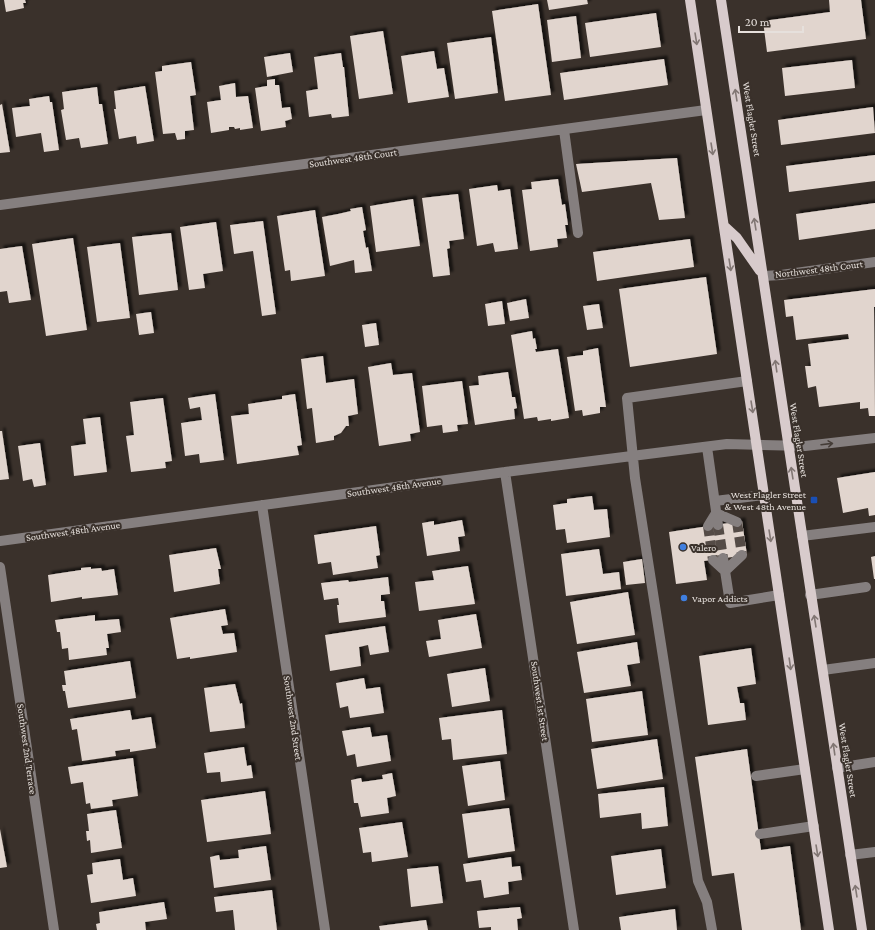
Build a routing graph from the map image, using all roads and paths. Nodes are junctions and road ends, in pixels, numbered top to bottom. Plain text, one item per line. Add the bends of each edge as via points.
1 (690, 0) edge
2 (722, 0) edge
3 (706, 110) junction
4 (564, 130) junction
5 (0, 205) edge
6 (724, 226) junction
7 (578, 233) dead end
8 (875, 262) edge
9 (763, 276) junction
10 (748, 381) junction
11 (875, 438) edge
12 (757, 444) junction
13 (788, 446) junction
14 (707, 447) junction
15 (633, 456) junction
16 (506, 472) junction
17 (764, 495) junction
18 (715, 502) junction
19 (262, 505) junction
20 (716, 513) junction
21 (737, 522) dead end
22 (713, 526) tunnel mouth
23 (875, 527) edge
24 (802, 536) junction
25 (0, 541) edge
26 (742, 555) dead end
27 (723, 558) tunnel mouth
28 (713, 560) tunnel mouth
29 (0, 567) edge
30 (725, 571) junction
31 (866, 587) dead end
32 (779, 595) junction
33 (810, 595) junction
34 (875, 663) edge
35 (823, 670) junction
36 (875, 762) edge
37 (837, 768) junction
38 (805, 769) junction
39 (756, 776) dead end
40 (814, 826) junction
41 (760, 834) dead end
42 (875, 852) edge
43 (850, 855) junction
44 (54, 930) edge
45 (325, 930) edge
46 (574, 930) edge
47 (712, 930) edge
48 (829, 930) edge
49 (862, 930) edge

1 -> 3 main road
9 -> 2 main road, West Flagler Street
3 - 4 street, Southwest 48th Court
3 -> 6 main road
4 - 5 street, Southwest 48th Court
4 - 7 street
6 - 9 main road via 737,238
6 -> 10 main road
8 - 9 street, Northwest 48th Court
13 -> 9 main road, West Flagler Street
10 -> 12 main road
10 - 15 street via 626,398
13 -> 11 street, Southwest 48th Avenue
12 - 13 street, Southwest 48th Avenue
12 - 14 street, Southwest 48th Avenue
12 - 17 main road
24 -> 13 main road, West Flagler Street
14 - 15 street, Southwest 48th Avenue
14 - 18 street
15 - 16 street, Southwest 48th Avenue
15 - 47 street via 698,881 708,902
16 - 19 street, Southwest 48th Avenue
16 - 46 street, Southwest 1st Street
17 - 18 street
17 -> 32 main road
18 - 20 street
19 - 25 street, Southwest 48th Avenue
19 - 45 street, Southwest 2nd Street
20 - 21 street
20 - 22 street
23 - 24 street
24 - 33 main road, West Flagler Street
26 - 30 street
27 - 30 street
28 - 30 street
29 - 44 street, Southwest 2nd Terrace
30 - 32 street via 730,603
31 - 33 street
32 -> 38 main road
35 -> 33 main road, West Flagler Street
34 - 35 street
37 -> 35 main road, West Flagler Street
36 - 37 street
37 - 43 main road, West Flagler Street
38 - 39 street
38 - 40 main road
40 - 41 street
40 -> 48 main road
42 - 43 street
49 -> 43 main road, West Flagler Street

